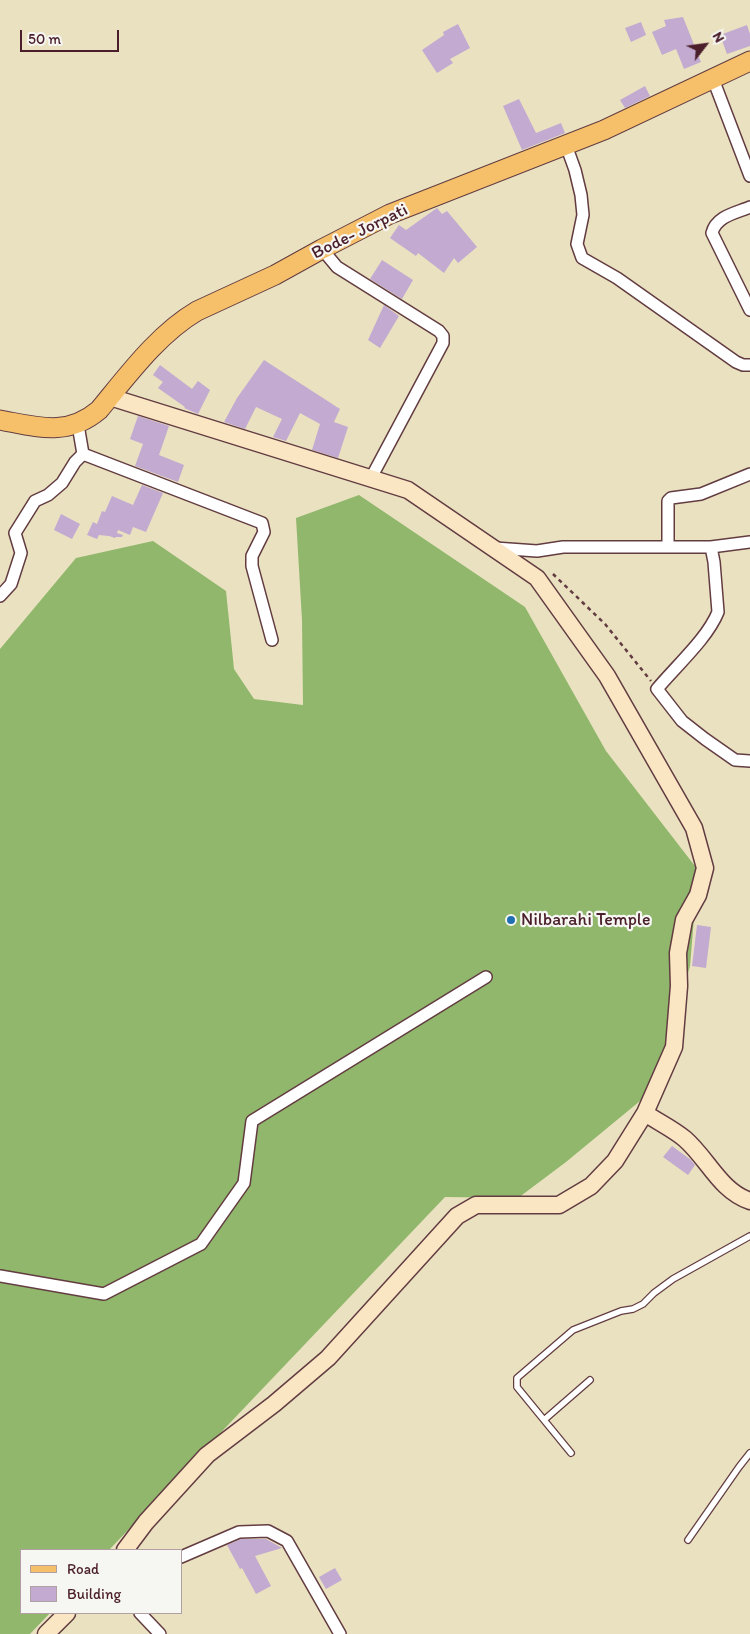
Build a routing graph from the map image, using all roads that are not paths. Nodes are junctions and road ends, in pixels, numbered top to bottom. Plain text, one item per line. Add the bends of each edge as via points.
1 (750, 61) edge
2 (713, 79) junction
3 (566, 145) junction
4 (750, 176) edge
5 (750, 207) edge
6 (322, 249) junction
7 (750, 310) edge
8 (750, 365) edge
9 (110, 397) junction
10 (0, 420) edge
11 (78, 425) junction
12 (84, 454) junction
13 (750, 474) edge
14 (371, 478) junction
15 (750, 542) edge
16 (668, 546) junction
17 (711, 547) junction
18 (493, 548) junction
19 (0, 596) edge
20 (272, 640) dead end
21 (750, 762) edge
22 (486, 977) dead end
23 (645, 1113) junction
24 (750, 1201) edge
25 (750, 1236) edge
26 (0, 1276) edge
27 (590, 1380) dead end
28 (544, 1420) junction
29 (571, 1453) dead end
30 (750, 1453) edge
31 (688, 1540) dead end
32 (126, 1549) edge
33 (182, 1557) edge
34 (66, 1614) edge
35 (141, 1614) edge
36 (46, 1634) edge
37 (160, 1634) edge
38 (340, 1634) edge

1 - 2 main road, Bode- Jorpati
2 - 3 main road, Bode- Jorpati
2 - 4 street
3 - 6 main road, Bode- Jorpati via 390,214
3 - 8 street via 575,170 583,215 576,244 582,258 617,278 736,362
5 - 7 street via 720,219 712,233
6 - 9 main road, Bode- Jorpati via 186,318 159,342
6 - 14 street via 337,267 443,336 443,343
9 - 11 main road, Bode- Jorpati via 89,419
9 - 14 main road
10 - 11 main road, Bode- Jorpati via 50,428
11 - 12 street
12 - 19 street via 62,483 48,495 34,501 15,533 21,553 10,584
12 - 20 street via 262,523 264,532 252,556 252,566
13 - 16 street via 701,494 671,498 668,501
14 - 18 main road via 408,490
15 - 17 street
16 - 17 street
16 - 18 street via 563,547 537,551
17 - 21 street via 718,612 715,620 657,689 682,721 735,760
18 - 23 main road via 537,578 607,676 694,828 705,868 698,895 684,920 678,952 674,1047
22 - 26 street via 252,1121 244,1183 201,1244 104,1294
23 - 24 main road via 685,1139 727,1188
23 - 32 main road via 615,1161 590,1186 559,1205 476,1205 457,1216 328,1358 207,1455
25 - 28 lane via 673,1278 633,1309 573,1330 517,1378 517,1387
27 - 28 lane
28 - 29 lane
30 - 31 lane
33 - 38 street via 239,1532 268,1531 287,1542
34 - 36 main road
35 - 37 street

